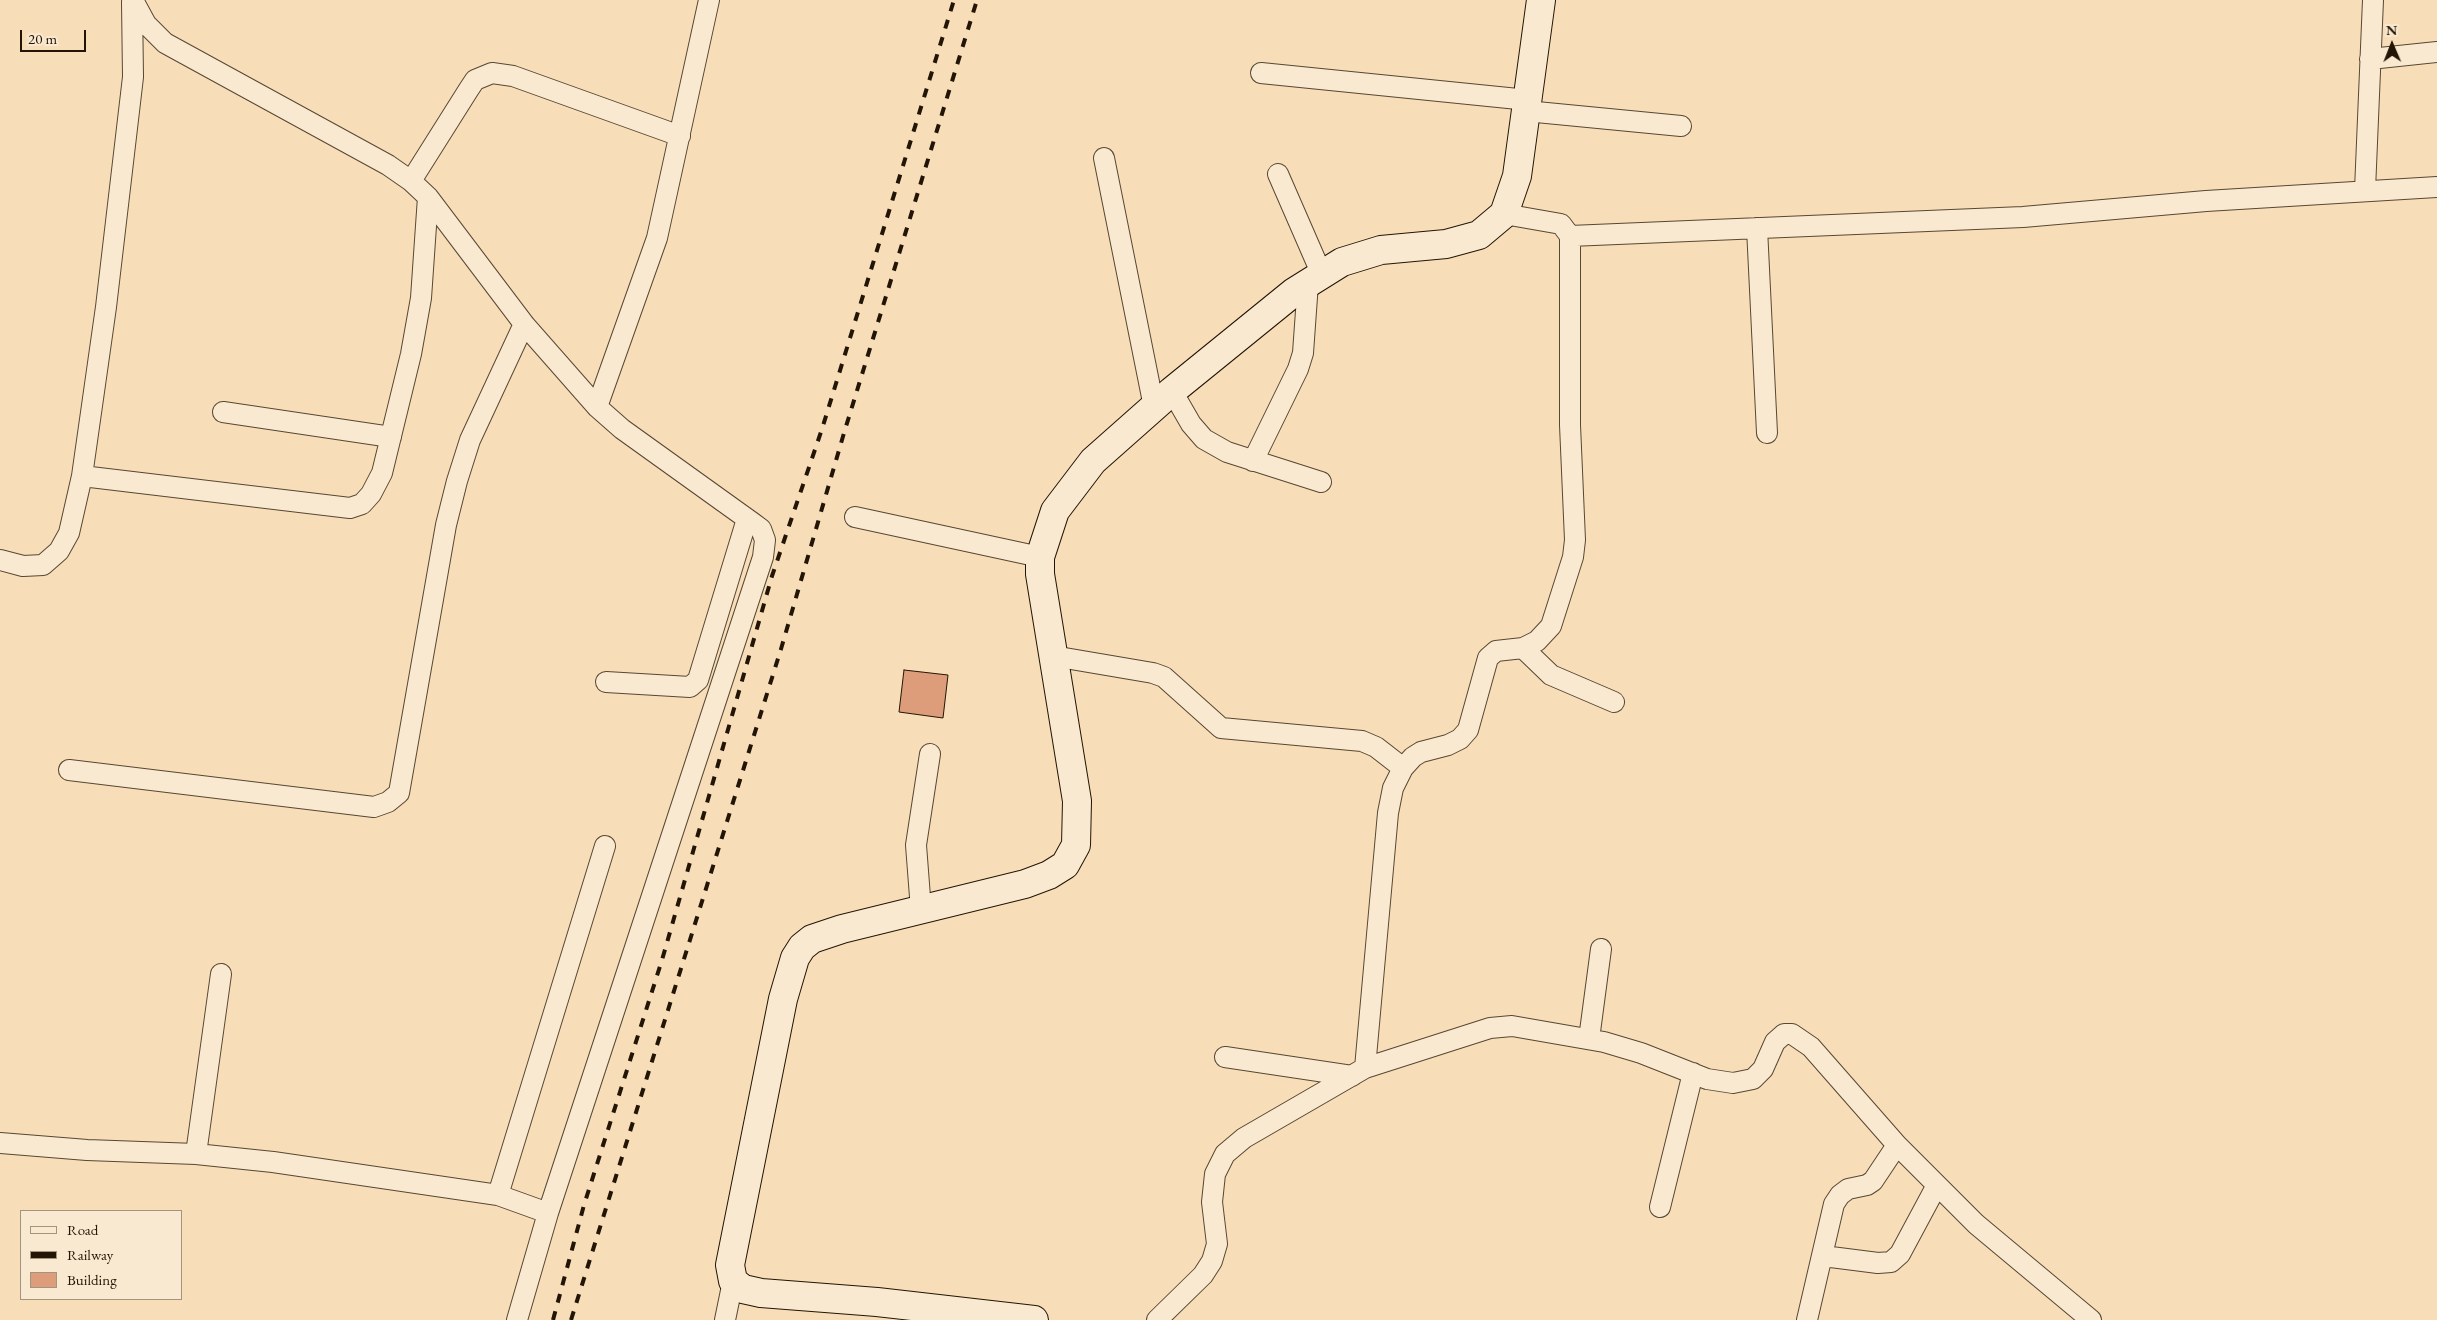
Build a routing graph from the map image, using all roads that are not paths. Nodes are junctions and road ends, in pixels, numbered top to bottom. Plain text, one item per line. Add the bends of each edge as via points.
1 (133, 0) edge
2 (709, 0) edge
3 (1541, 0) edge
4 (2373, 0) edge
5 (2437, 52) edge
6 (2370, 59) junction
7 (1261, 73) dead end
8 (1527, 105) junction
9 (1681, 126) dead end
10 (680, 136) junction
11 (1104, 158) dead end
12 (1278, 174) dead end
13 (411, 181) junction
14 (2437, 187) edge
15 (2365, 190) junction
16 (428, 196) junction
17 (1504, 214) junction
18 (1757, 228) junction
19 (1570, 236) junction
20 (1315, 279) junction
21 (524, 324) junction
22 (1163, 399) junction
23 (597, 407) junction
24 (223, 412) dead end
25 (1767, 433) dead end
26 (391, 437) junction
27 (1253, 461) junction
28 (82, 476) junction
29 (1321, 482) dead end
30 (855, 517) dead end
31 (754, 524) junction
32 (1040, 557) junction
33 (0, 560) edge
34 (1523, 648) junction
35 (1053, 656) junction
36 (606, 682) dead end
37 (1614, 702) dead end
38 (930, 754) dead end
39 (1403, 768) junction
40 (69, 770) dead end
41 (606, 846) dead end
42 (921, 910) junction
43 (1601, 948) dead end
44 (221, 974) dead end
45 (1589, 1039) junction
46 (1225, 1057) dead end
47 (1358, 1072) junction
48 (1693, 1073) junction
49 (0, 1143) edge
50 (1897, 1145) junction
51 (196, 1154) junction
52 (1937, 1184) junction
53 (498, 1195) junction
54 (1660, 1207) dead end
55 (548, 1213) junction
56 (1823, 1256) junction
57 (733, 1281) junction
58 (517, 1320) edge
59 (725, 1320) edge
60 (1034, 1320) edge
61 (1156, 1320) edge
62 (1807, 1320) edge
63 (2090, 1320) edge

1 - 13 street via 146,24 165,43 388,165
1 - 28 street via 133,78
2 - 10 street
3 - 8 street
4 - 6 street
5 - 6 street
6 - 15 street
7 - 8 street
8 - 9 street
8 - 17 street via 1517,176
10 - 13 street via 513,76 492,73 475,80
10 - 23 street via 657,238
11 - 22 street
12 - 20 street
13 - 16 street
14 - 15 street
15 - 18 street via 2023,217
16 - 21 street
16 - 26 street via 417,327
17 - 19 street via 1561,224
17 - 20 street via 1480,235 1446,244 1381,250 1342,262
18 - 19 street
18 - 25 street
19 - 34 street via 1570,425 1575,540 1567,580 1551,626 1538,642
20 - 22 street
20 - 27 street via 1298,369
21 - 23 street
21 - 40 street via 470,440 456,481 399,793 388,802 374,806
22 - 27 street via 1204,439
22 - 32 street via 1093,461 1070,489 1054,511
23 - 31 street via 629,435
24 - 26 street
26 - 28 street via 382,473 371,494 362,504 350,508
27 - 29 street
28 - 33 street via 69,533 59,551 44,565 23,566
30 - 32 street
31 - 36 street via 698,680 690,687
31 - 55 street via 765,540 762,557
32 - 35 street via 1045,616
34 - 37 street via 1551,675
34 - 39 street via 1496,651 1488,658 1473,718 1460,739 1421,752
35 - 39 street via 1164,677 1221,728 1362,741 1376,747
35 - 42 street via 1078,801 1076,845 1072,856 1049,875 1025,884
38 - 42 street via 916,845
39 - 47 street via 1393,788 1388,813
41 - 53 street
42 - 57 street via 812,939 795,958 730,1265
43 - 45 street
44 - 51 street
45 - 47 street via 1512,1026 1490,1028
45 - 48 street via 1641,1053
46 - 47 street
47 - 61 street via 1244,1138 1225,1154 1215,1174 1212,1202 1216,1244 1212,1261 1203,1275
48 - 50 street via 1733,1083 1752,1079 1763,1069 1775,1042 1784,1034 1792,1034 1811,1048
48 - 54 street
49 - 51 street
50 - 52 street
50 - 56 street via 1873,1180 1840,1195 1834,1204
51 - 53 street
52 - 56 street via 1900,1254 1891,1262
52 - 63 street via 1976,1224
53 - 55 street
55 - 58 street
56 - 62 street
57 - 59 street
57 - 60 street via 743,1289 760,1293 877,1302

